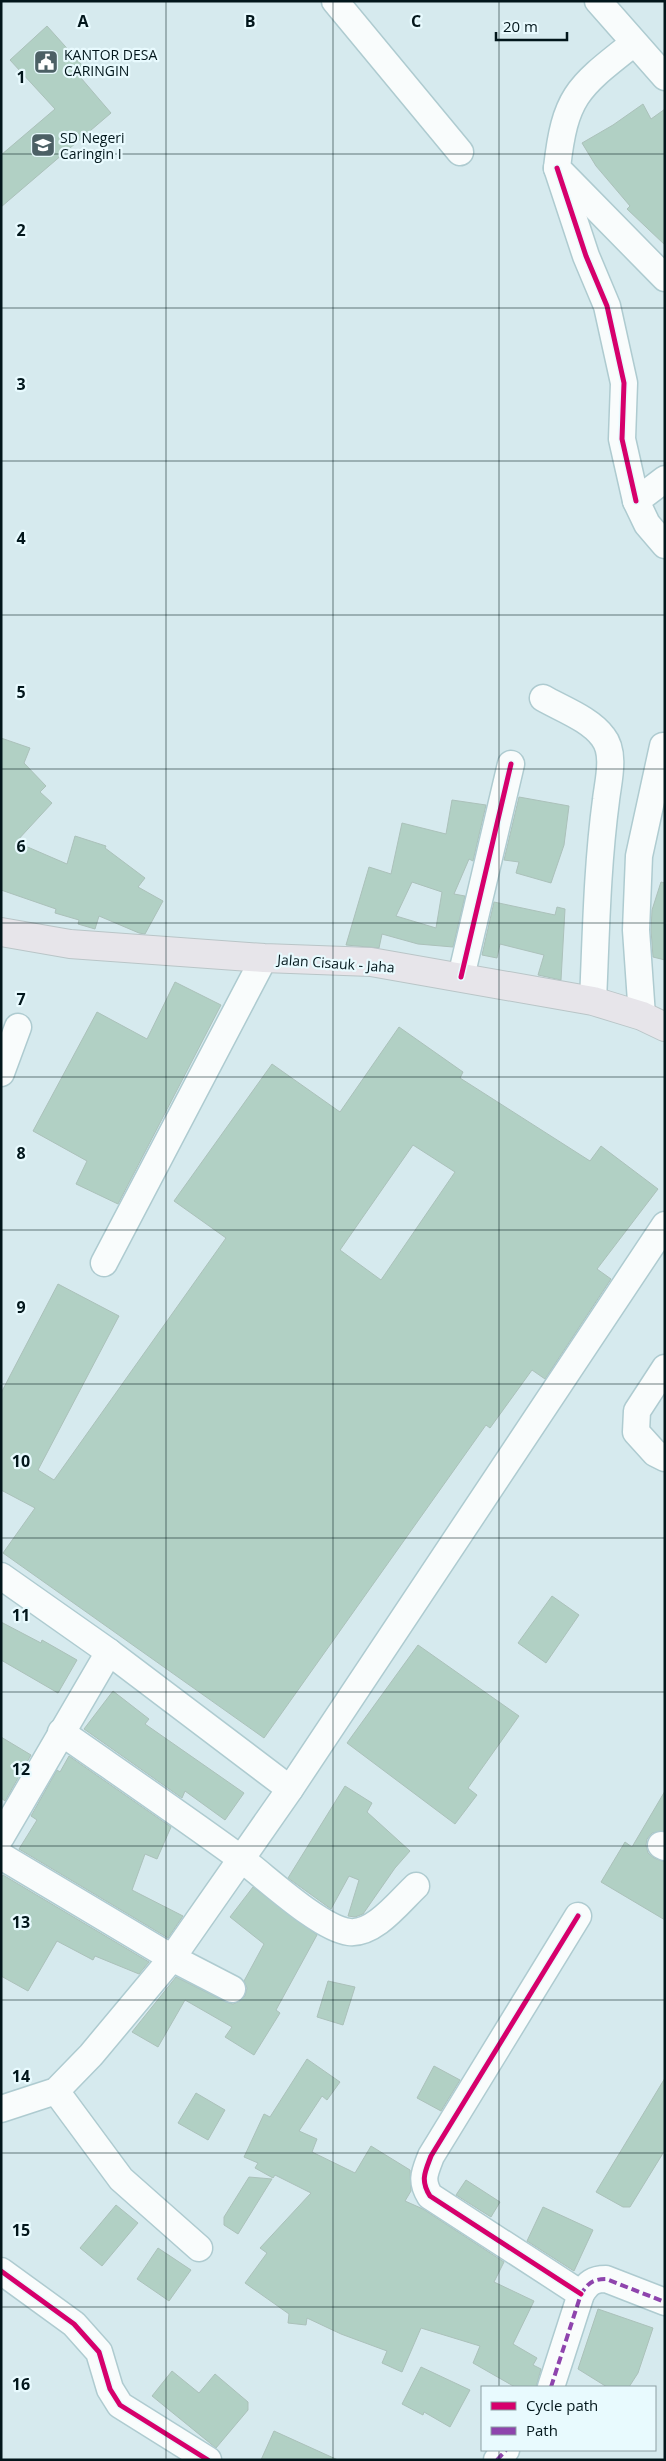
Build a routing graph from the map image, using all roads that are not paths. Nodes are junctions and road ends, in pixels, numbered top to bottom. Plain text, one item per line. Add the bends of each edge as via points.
1 (335, 1) edge
2 (598, 1) edge
3 (634, 43) junction
4 (665, 77) edge
5 (460, 152) dead end
6 (558, 168) junction
7 (665, 278) edge
8 (665, 479) edge
9 (636, 501) junction
10 (665, 545) edge
11 (543, 698) dead end
12 (663, 746) dead end
13 (512, 764) dead end
14 (1, 932) edge
15 (264, 958) junction
16 (461, 977) junction
17 (593, 1001) junction
18 (653, 1022) edge
19 (18, 1028) dead end
20 (1, 1073) edge
21 (665, 1225) edge
22 (104, 1263) dead end
23 (665, 1368) edge
24 (665, 1458) edge
25 (1, 1576) edge
26 (109, 1652) junction
27 (61, 1732) junction
28 (290, 1789) junction
29 (1, 1837) edge
30 (1, 1856) edge
31 (240, 1859) junction
32 (416, 1886) dead end
33 (578, 1916) dead end
34 (172, 1958) junction
35 (232, 1989) dead end
36 (56, 2091) junction
37 (1, 2109) edge
38 (199, 2248) dead end
39 (1, 2271) edge
40 (581, 2294) junction
41 (665, 2302) edge
42 (552, 2386) edge
43 (208, 2460) edge

1 - 5 street
2 - 3 street
3 - 4 street
3 - 6 street via 577,92 566,114
6 - 7 street
6 - 9 street via 586,256 607,306 624,383 622,439
8 - 9 street
9 - 10 street via 647,524
11 - 17 street via 586,722 604,737 609,751 610,769 599,854
12 - 18 street via 639,856 636,930
13 - 16 street
14 - 15 main road, Jalan Cisauk - Jaha via 70,944
15 - 16 main road, Jalan Cisauk - Jaha via 372,962
15 - 22 street
16 - 17 main road, Jalan Cisauk - Jaha
17 - 18 main road, Jalan Cisauk - Jaha
19 - 20 street
21 - 28 street
23 - 24 street via 637,1411 636,1432 655,1453
25 - 26 street
26 - 27 street
26 - 28 street
27 - 29 street
27 - 31 street
28 - 31 street
30 - 34 street
31 - 32 street via 329,1926 349,1932 373,1926
31 - 34 street
33 - 40 street via 431,2156 424,2186 430,2196
34 - 35 street
34 - 36 street via 91,2055
36 - 37 street
36 - 38 street via 121,2179
39 - 43 street via 74,2324 99,2352 110,2389 120,2405
40 - 41 street via 587,2283 606,2279
40 - 42 street

